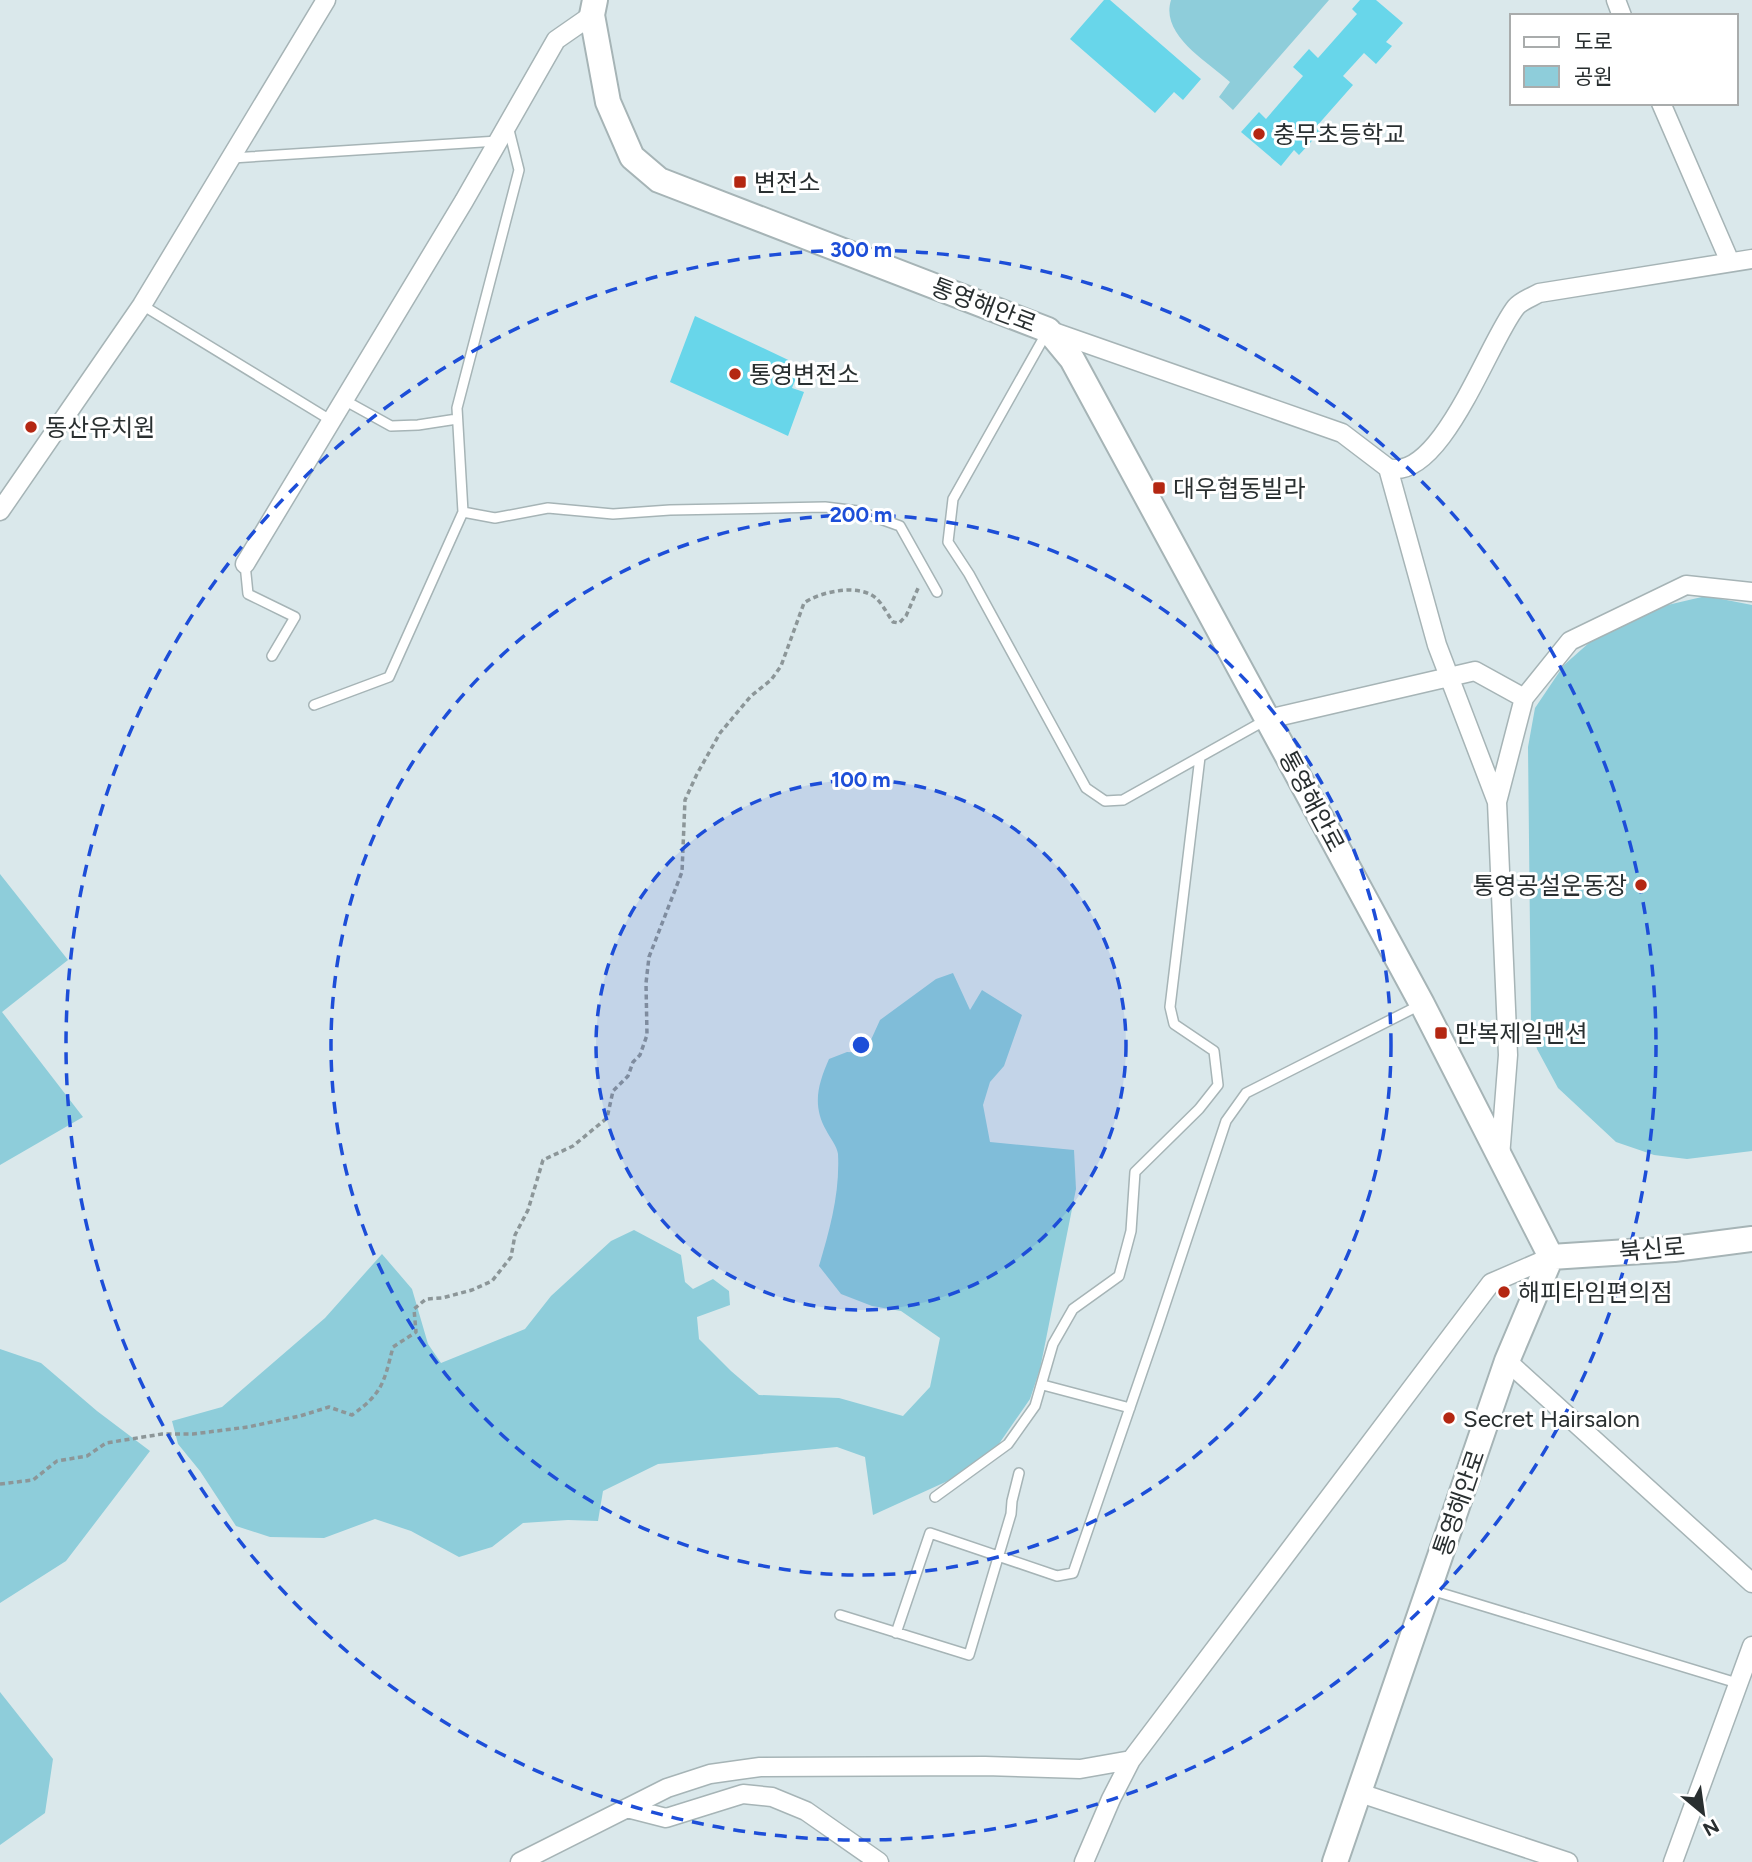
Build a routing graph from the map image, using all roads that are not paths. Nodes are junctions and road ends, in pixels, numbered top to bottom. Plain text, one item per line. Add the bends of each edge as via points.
1 (326, 0) edge
2 (594, 7) edge
3 (1662, 105) edge
4 (508, 124) junction
5 (498, 142) junction
6 (232, 158) junction
7 (1752, 259) edge
8 (1730, 262) junction
9 (142, 305) junction
10 (1048, 330) junction
11 (344, 400) junction
12 (457, 419) junction
13 (332, 421) junction
14 (1388, 468) junction
15 (0, 511) edge
16 (463, 512) junction
17 (245, 564) joint
18 (937, 592) dead end
19 (1752, 592) edge
20 (272, 656) dead end
21 (1449, 677) junction
22 (1524, 698) junction
23 (314, 705) dead end
24 (1268, 719) junction
25 (1200, 757) junction
26 (1497, 802) junction
27 (1422, 1004) junction
28 (1500, 1157) junction
29 (1752, 1239) edge
30 (1551, 1257) junction
31 (1507, 1361) junction
32 (1043, 1385) junction
33 (1130, 1408) junction
34 (1019, 1473) dead end
35 (935, 1497) dead end
36 (998, 1556) junction
37 (1752, 1583) edge
38 (1430, 1590) junction
39 (840, 1615) dead end
40 (896, 1633) junction
41 (1752, 1646) edge
42 (1737, 1684) junction
43 (1131, 1760) junction
44 (1360, 1793) junction
45 (627, 1808) junction
46 (520, 1862) edge
47 (879, 1862) edge
48 (1084, 1862) edge
49 (1335, 1862) edge
50 (1568, 1862) edge
51 (1673, 1862) edge

1 - 6 street
2 - 4 street via 556,40
2 - 10 street, 통영해안로 via 608,102 632,157 659,180
3 - 8 street
4 - 5 street
4 - 12 lane via 519,170
5 - 6 lane
5 - 11 street
6 - 9 street
7 - 8 street
8 - 14 street via 1539,293 1517,306 1446,432 1419,462 1397,471
9 - 13 lane
9 - 15 street
10 - 14 street via 1342,433
10 - 24 street, 통영해안로 via 1072,359
10 - 25 lane via 953,499 948,542 1086,788 1105,801 1123,800
11 - 12 lane via 391,426
11 - 13 street
12 - 16 lane
13 - 17 street
14 - 21 street
16 - 18 lane via 495,518 548,508 613,514 825,507 858,511 900,526
16 - 23 lane via 388,677
17 - 20 lane via 248,594 295,617
19 - 22 street via 1686,584 1570,641
21 - 22 street via 1475,671
21 - 24 street
21 - 26 street
22 - 26 street
24 - 25 lane
24 - 27 street, 통영해안로
25 - 32 lane via 1170,1007 1174,1024 1214,1051 1218,1085 1135,1172 1131,1231 1119,1276 1073,1309 1054,1344
26 - 28 street via 1508,1055
27 - 28 street, 통영해안로
27 - 33 lane via 1246,1093 1226,1121
28 - 30 street, 통영해안로
29 - 30 street, 북신로
30 - 31 street, 통영해안로
30 - 43 street via 1491,1283
31 - 37 street
31 - 38 street, 통영해안로
32 - 33 lane
32 - 35 lane via 1035,1406 1008,1444
33 - 36 lane via 1073,1573 1057,1577
34 - 36 lane
36 - 40 lane via 930,1533
36 - 40 lane via 969,1655
38 - 42 lane
38 - 44 street, 통영해안로
39 - 40 lane
41 - 42 street
42 - 51 street
43 - 45 street via 1080,1769 760,1767 710,1774
43 - 48 street
44 - 49 street, 통영해안로
44 - 50 street
45 - 46 street
45 - 47 street via 666,1818 743,1794 772,1797 806,1811

